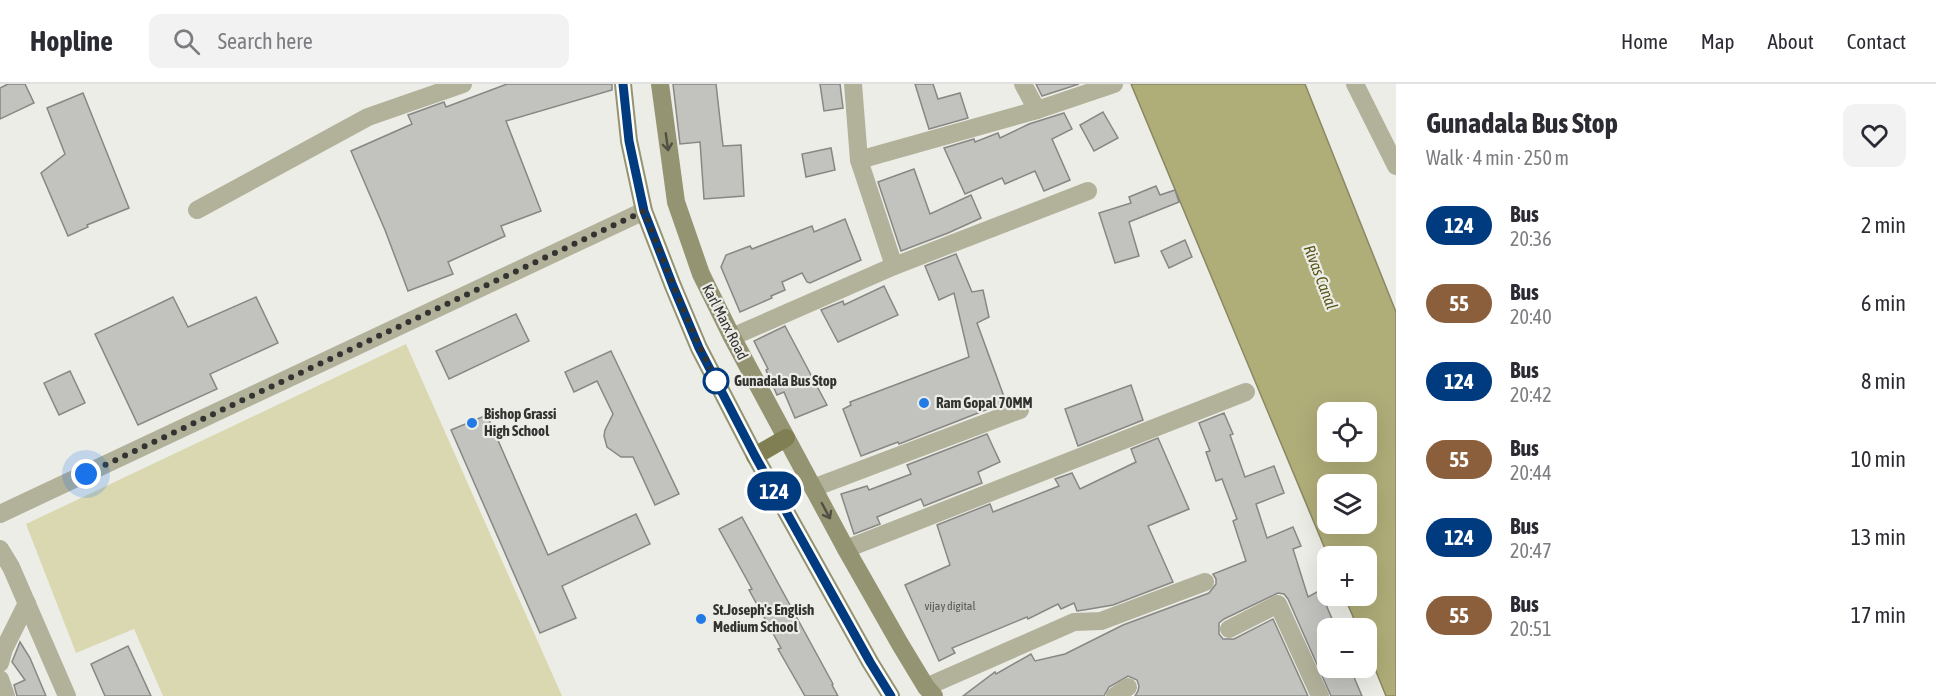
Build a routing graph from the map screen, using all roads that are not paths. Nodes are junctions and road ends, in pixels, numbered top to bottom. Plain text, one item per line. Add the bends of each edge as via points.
1 (463, 84) edge
2 (623, 84) edge
3 (660, 84) edge
4 (853, 84) edge
5 (1023, 84) edge
6 (1114, 84) edge
7 (1355, 84) edge
8 (1037, 110) junction
9 (859, 160) junction
10 (1396, 166) edge
11 (1088, 191) dead end
12 (196, 210) dead end
13 (644, 211) junction
14 (894, 266) junction
15 (732, 337) junction
16 (1246, 392) dead end
17 (1020, 410) dead end
18 (786, 438) junction
19 (755, 456) junction
20 (813, 488) junction
21 (0, 514) edge
22 (0, 549) edge
23 (846, 549) junction
24 (1205, 582) dead end
25 (27, 603) junction
26 (1229, 629) dead end
27 (0, 663) edge
28 (0, 679) edge
29 (930, 691) edge
30 (6, 696) edge
31 (67, 696) edge
32 (891, 696) edge
33 (1320, 696) edge

1 - 12 street via 368,117
2 - 13 main road, Karl Marx Road via 629,141
3 -> 15 main road, Karl Marx Road via 676,202 701,274
4 - 9 street
5 - 8 street
6 - 8 street
7 - 10 street
8 - 9 street
9 - 14 street
11 - 14 street
13 - 19 main road, Karl Marx Road via 699,348
13 - 21 street
14 - 15 street
15 - 18 main road, Karl Marx Road
16 - 23 street
17 - 20 street
18 - 19 main road
18 - 20 main road, Karl Marx Road
19 - 32 main road, Karl Marx Road
20 -> 23 main road, Karl Marx Road
22 - 25 street
23 - 29 main road, Karl Marx Road
24 - 29 street via 1101,621 1074,622
25 - 27 street
25 - 31 street
26 - 33 street via 1278,604
28 - 30 street

